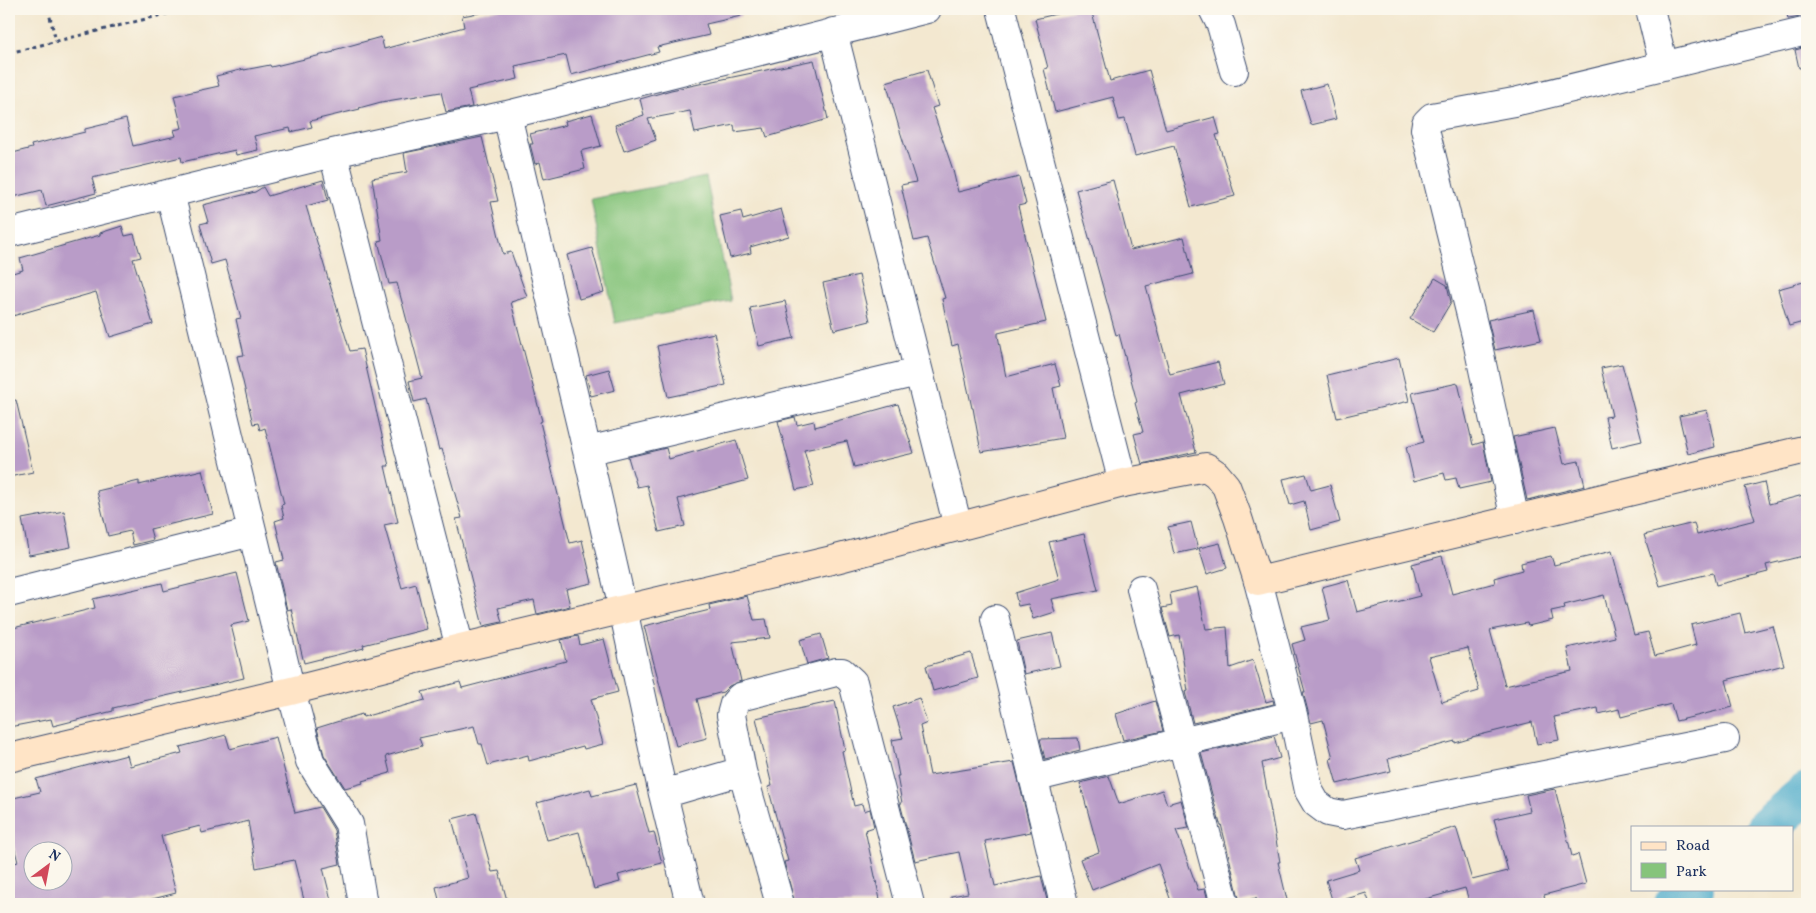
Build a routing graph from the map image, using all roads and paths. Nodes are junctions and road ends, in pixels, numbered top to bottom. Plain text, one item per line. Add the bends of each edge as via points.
1 (48, 9) edge
2 (185, 9) edge
3 (927, 9) edge
4 (1001, 9) edge
5 (1213, 9) edge
6 (1650, 9) edge
7 (1807, 31) edge
8 (833, 32) junction
9 (56, 41) junction
10 (9, 53) edge
11 (1664, 66) junction
12 (1234, 71) dead end
13 (507, 114) junction
14 (334, 153) junction
15 (170, 193) junction
16 (9, 233) edge
17 (918, 372) junction
18 (1807, 449) edge
19 (587, 451) junction
20 (1123, 483) junction
21 (1515, 520) junction
22 (958, 527) junction
23 (252, 532) junction
24 (1258, 581) junction
25 (1142, 589) dead end
26 (9, 593) edge
27 (623, 609) junction
28 (995, 619) dead end
29 (460, 648) junction
30 (291, 691) junction
31 (1293, 714) junction
32 (1725, 739) dead end
33 (1183, 742) junction
34 (9, 758) edge
35 (742, 771) junction
36 (1033, 778) junction
37 (662, 794) junction
38 (363, 904) edge
39 (690, 904) edge
40 (780, 904) edge
41 (910, 904) edge
42 (1064, 904) edge
43 (1225, 904) edge

1 - 9 path
2 - 9 path
3 - 8 street
4 - 20 street
5 - 12 street
6 - 11 street
7 - 11 street
8 - 13 street
8 - 17 street
9 - 10 path
11 - 21 street via 1514,102 1432,117 1426,123
13 - 14 street
13 - 19 street
14 - 15 street
14 - 29 street
15 - 16 street
15 - 23 street
17 - 19 street
17 - 22 street
18 - 21 street
19 - 27 street
20 - 22 street
20 - 24 street via 1206,467 1216,474 1226,486
21 - 24 street
22 - 27 street via 826,562
23 - 26 street
23 - 30 street
24 - 31 street
25 - 33 street
27 - 29 street
27 - 37 street
28 - 36 street
29 - 30 street
30 - 34 street
30 - 38 street via 310,761 349,824
31 - 32 street via 1309,791 1316,803 1328,812 1343,815
31 - 33 street
33 - 36 street
33 - 43 street
35 - 37 street
35 - 40 street
35 - 41 street via 731,715 740,697 836,672 847,675 853,682
36 - 42 street
37 - 39 street

